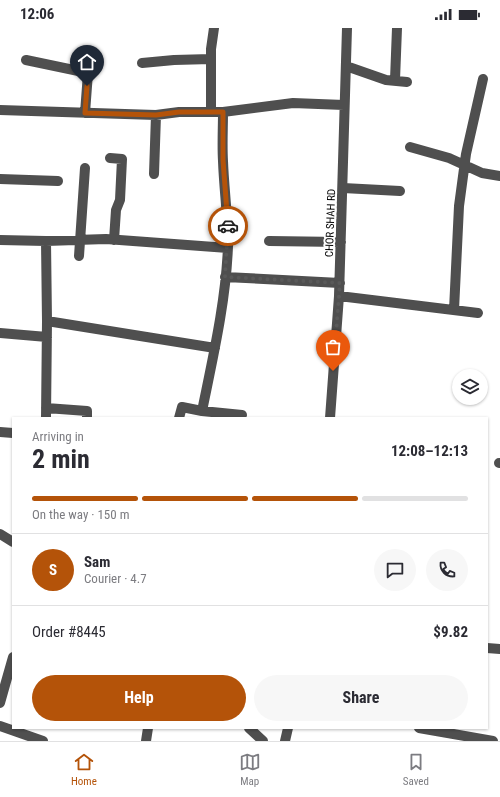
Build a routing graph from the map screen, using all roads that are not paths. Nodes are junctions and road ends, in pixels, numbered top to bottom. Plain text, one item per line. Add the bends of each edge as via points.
1 (214, 28) edge
2 (347, 28) edge
3 (397, 28) edge
4 (26, 60) dead end
5 (211, 60) junction
6 (142, 63) dead end
7 (346, 66) junction
8 (483, 79) dead end
9 (395, 80) junction
10 (407, 82) dead end
11 (344, 105) junction
12 (0, 110) edge
13 (211, 112) junction
14 (223, 112) junction
15 (85, 113) junction
16 (156, 115) junction
17 (410, 148) dead end
18 (110, 158) dead end
19 (464, 166) junction
20 (85, 168) dead end
21 (154, 174) dead end
22 (500, 176) edge
23 (0, 179) edge
24 (58, 181) dead end
25 (343, 188) junction
26 (400, 191) dead end
27 (0, 240) edge
28 (79, 240) junction
29 (114, 240) junction
30 (46, 241) junction
31 (269, 241) dead end
32 (341, 242) junction
33 (228, 248) junction
34 (79, 256) dead end
35 (225, 277) junction
36 (340, 283) junction
37 (339, 296) junction
38 (454, 310) junction
39 (478, 313) dead end
40 (47, 321) junction
41 (0, 333) edge
42 (47, 337) junction
43 (215, 348) junction
44 (202, 411) junction
45 (46, 413) edge
46 (242, 415) dead end
47 (87, 417) edge
48 (179, 417) edge
49 (330, 417) edge
50 (0, 432) edge
51 (12, 433) edge
52 (0, 536) edge
53 (12, 542) edge
54 (488, 648) edge
55 (500, 649) edge
56 (12, 661) edge
57 (0, 703) edge
58 (0, 726) edge
59 (148, 729) edge
60 (250, 729) edge
61 (288, 729) edge
62 (425, 729) edge
63 (43, 741) edge
64 (146, 741) edge
65 (263, 741) edge
66 (285, 741) edge
67 (493, 741) edge

1 - 5 street
2 - 7 street, CHOR SHAH RD
3 - 9 street
4 - 15 street via 88,73
5 - 6 street
5 - 13 street
7 - 9 street via 386,80
7 - 11 street, CHOR SHAH RD
8 - 19 street
9 - 10 street
11 - 14 street via 292,103
11 - 25 street, CHOR SHAH RD
12 - 15 street
13 - 14 street
13 - 16 street
14 - 33 street
15 - 16 street
16 - 21 street
17 - 19 street via 449,158
18 - 29 street via 122,159 120,200 116,210
19 - 22 street
19 - 38 street via 459,206
20 - 28 street
23 - 24 street
25 - 26 street
25 - 32 street, CHOR SHAH RD
27 - 30 street
28 - 29 street
28 - 30 street
28 - 34 street
29 - 33 street
30 - 40 street
31 - 32 street
32 - 36 street, CHOR SHAH RD
33 - 35 street
35 - 36 street
35 - 43 street
36 - 37 street, CHOR SHAH RD
37 - 38 street
37 - 49 street, CHOR SHAH RD
38 - 39 street
40 - 42 street
40 - 43 street
41 - 42 street
42 - 45 street
43 - 44 street
44 - 46 street
44 - 48 street via 182,407
45 - 47 street via 87,411
50 - 51 street
52 - 53 street
54 - 55 street
56 - 57 street
58 - 63 street
59 - 64 street
60 - 65 street
61 - 66 street
62 - 67 street

